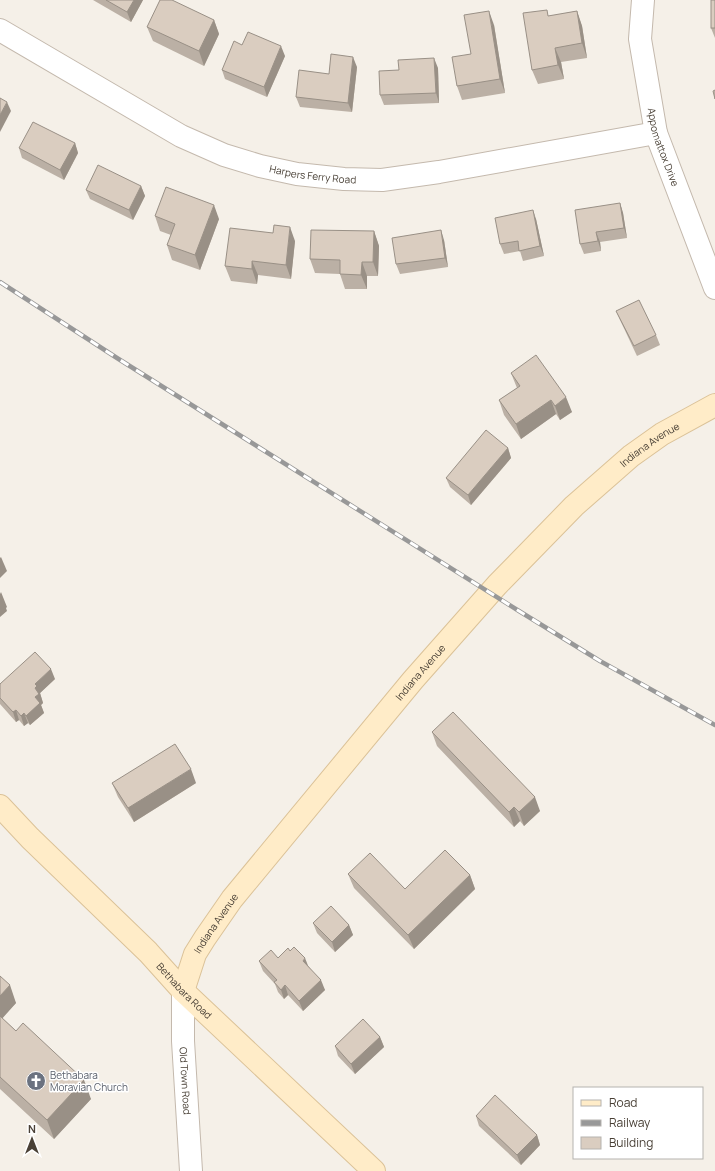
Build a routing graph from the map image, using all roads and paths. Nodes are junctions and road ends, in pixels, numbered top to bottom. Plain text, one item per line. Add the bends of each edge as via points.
1 (643, 0) edge
2 (0, 30) edge
3 (656, 134) junction
4 (715, 288) edge
5 (715, 405) edge
6 (0, 806) edge
7 (183, 991) junction
8 (191, 1171) edge
9 (374, 1171) edge

1 - 3 street, Appomattox Drive via 640,39
2 - 3 street, Harpers Ferry Road via 181,136 224,155 297,174 382,180
3 - 4 street, Appomattox Drive
5 - 7 main road, Indiana Avenue via 662,434 631,456 574,506 497,585 413,680 232,899 195,954
6 - 7 main road, Bethabara Road via 148,952
7 - 8 street, Old Town Road via 183,1041
7 - 9 main road, Bethabara Road

